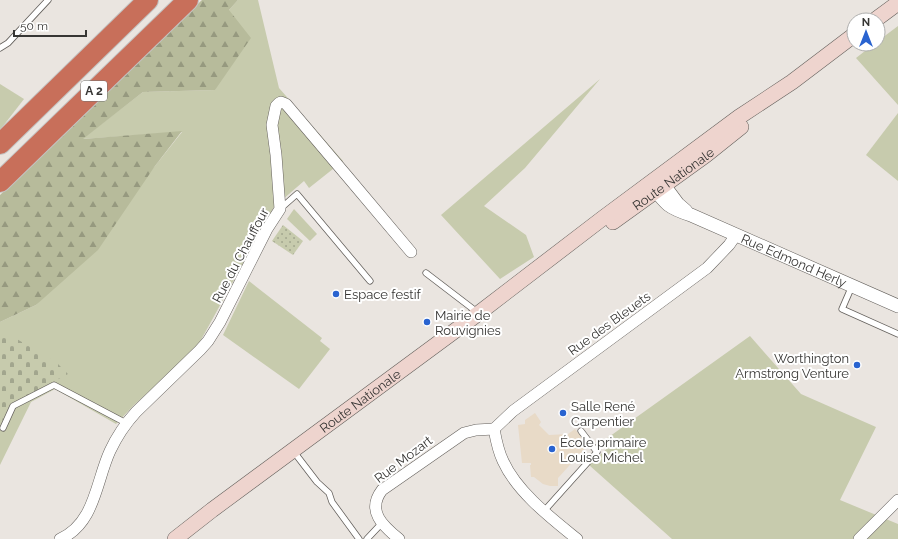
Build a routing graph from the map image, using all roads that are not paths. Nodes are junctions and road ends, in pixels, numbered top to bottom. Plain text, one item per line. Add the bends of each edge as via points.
1 (48, 0) edge
2 (148, 0) edge
3 (188, 0) edge
4 (898, 3) edge
5 (885, 12) edge
6 (846, 41) edge
7 (0, 48) edge
8 (0, 144) edge
9 (0, 182) edge
10 (657, 184) junction
11 (280, 209) junction
12 (736, 235) junction
13 (411, 252) dead end
14 (426, 273) dead end
15 (370, 281) dead end
16 (852, 286) junction
17 (898, 306) edge
18 (479, 314) junction
19 (898, 334) edge
20 (126, 423) junction
21 (3, 428) dead end
22 (494, 429) junction
23 (582, 431) dead end
24 (293, 450) junction
25 (898, 500) edge
26 (544, 511) junction
27 (382, 523) junction
28 (60, 539) edge
29 (175, 539) edge
30 (359, 539) edge
31 (367, 539) edge
32 (399, 539) edge
33 (577, 539) edge
34 (859, 539) edge

1 - 7 lane via 8,43
2 - 8 highway, A 2
3 - 9 highway, A 2
4 - 5 main road
6 - 10 main road, Route Nationale via 792,82 723,142
10 - 12 street, Rue Edmond Herly via 691,215
10 - 18 main road, Route Nationale via 603,218
11 - 13 street, Rue du Chauffour via 272,125 276,106 281,102 286,104
11 - 15 lane via 297,194
11 - 20 street, Rue du Chauffour via 262,237 220,322 204,346
12 - 16 street, Rue Edmond Herly
12 - 22 street, Rue des Bleuets via 704,271 516,409
14 - 18 lane
16 - 17 street, Rue Edmond Herly
16 - 19 lane via 842,309
18 - 24 main road, Route Nationale
20 - 21 lane via 54,385 13,406
20 - 28 street, Rue du Chauffour via 110,451 88,514 78,528
22 - 26 street via 501,457 510,475
22 - 27 street, Rue Mozart via 464,433 387,486 379,494 375,504 376,514
23 - 26 lane via 597,452
24 - 29 main road, Route Nationale
24 - 30 lane via 317,482 329,493 332,502
25 - 34 street
26 - 33 street
27 - 31 lane
27 - 32 street, Rue Mozart

